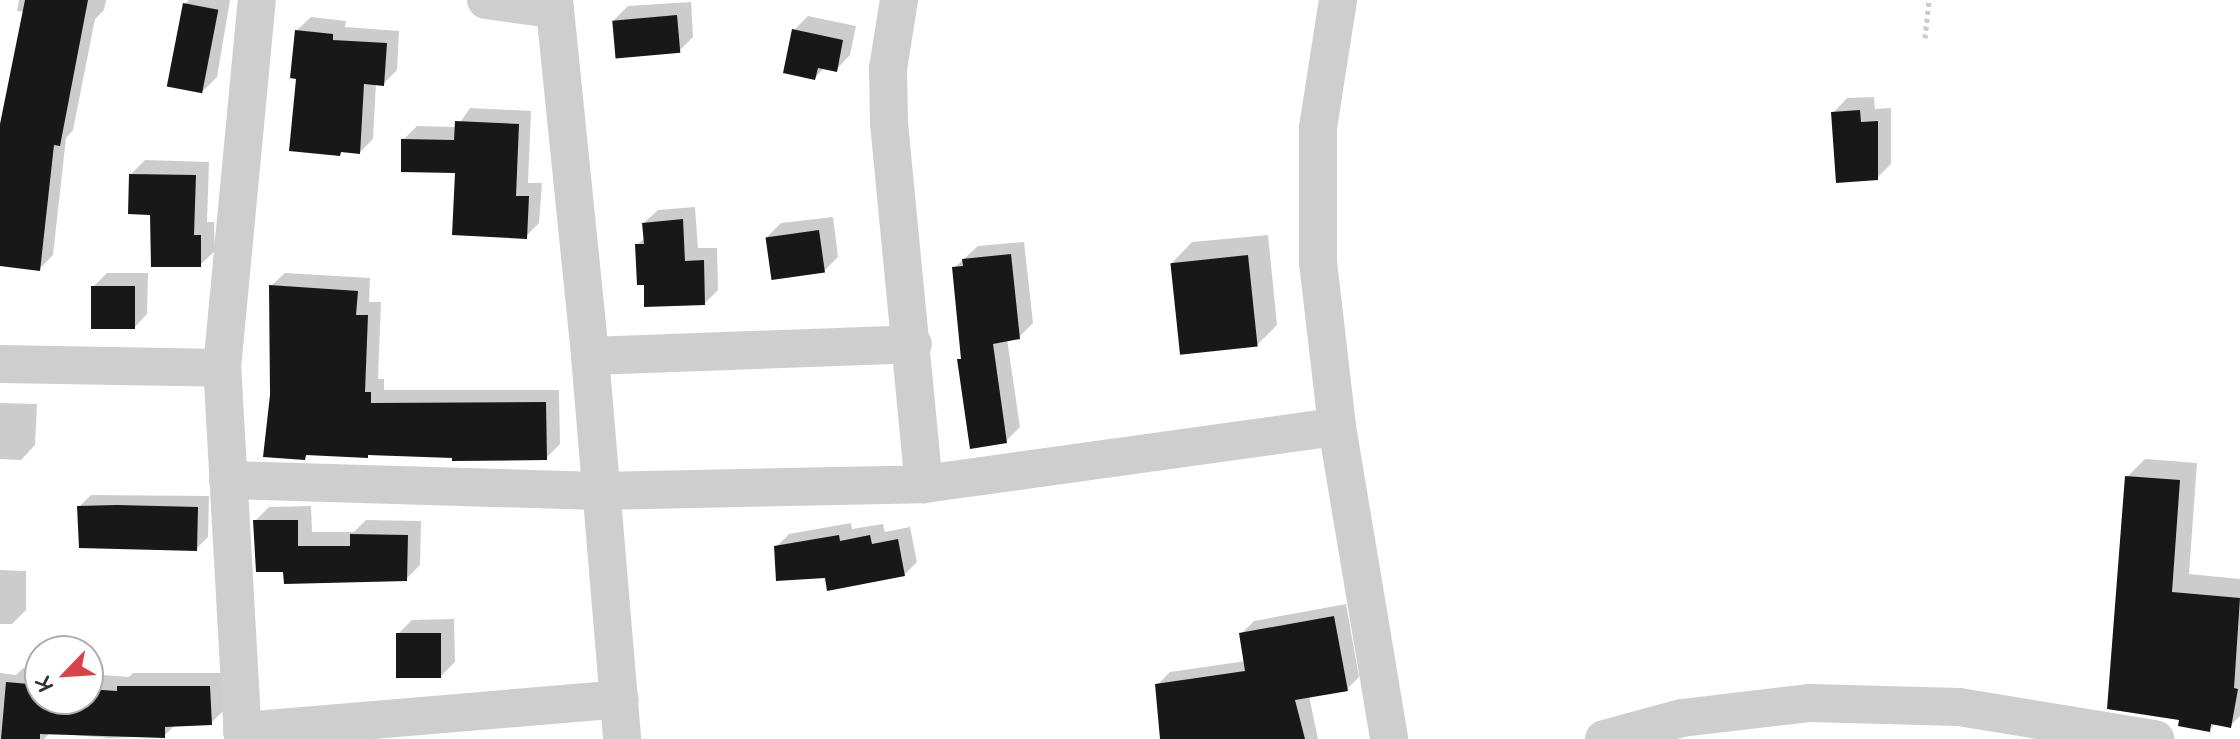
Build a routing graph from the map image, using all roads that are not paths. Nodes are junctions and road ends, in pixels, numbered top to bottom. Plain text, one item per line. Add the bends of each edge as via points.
1 (257, 0) edge
2 (486, 0) edge
3 (899, 0) edge
4 (1338, 0) edge
5 (553, 4) edge
6 (913, 344) junction
7 (590, 356) junction
8 (0, 364) edge
9 (222, 368) junction
10 (1337, 427) junction
11 (228, 480) junction
12 (924, 484) junction
13 (599, 491) junction
14 (620, 699) junction
15 (242, 735) edge
16 (622, 739) edge
17 (1389, 739) edge
18 (1604, 739) edge
19 (2155, 739) edge

1 - 9 street
2 - 5 street
3 - 6 street via 888,69 889,123
4 - 10 street via 1322,98 1316,188 1318,262
5 - 7 street
6 - 7 street
6 - 12 street
7 - 13 street
8 - 9 street
9 - 11 street
10 - 12 street
10 - 17 street
11 - 13 street
11 - 15 street
12 - 13 street
13 - 14 street
14 - 15 street
14 - 16 street
18 - 19 street via 1682,718 1746,709 1886,703 1959,707

